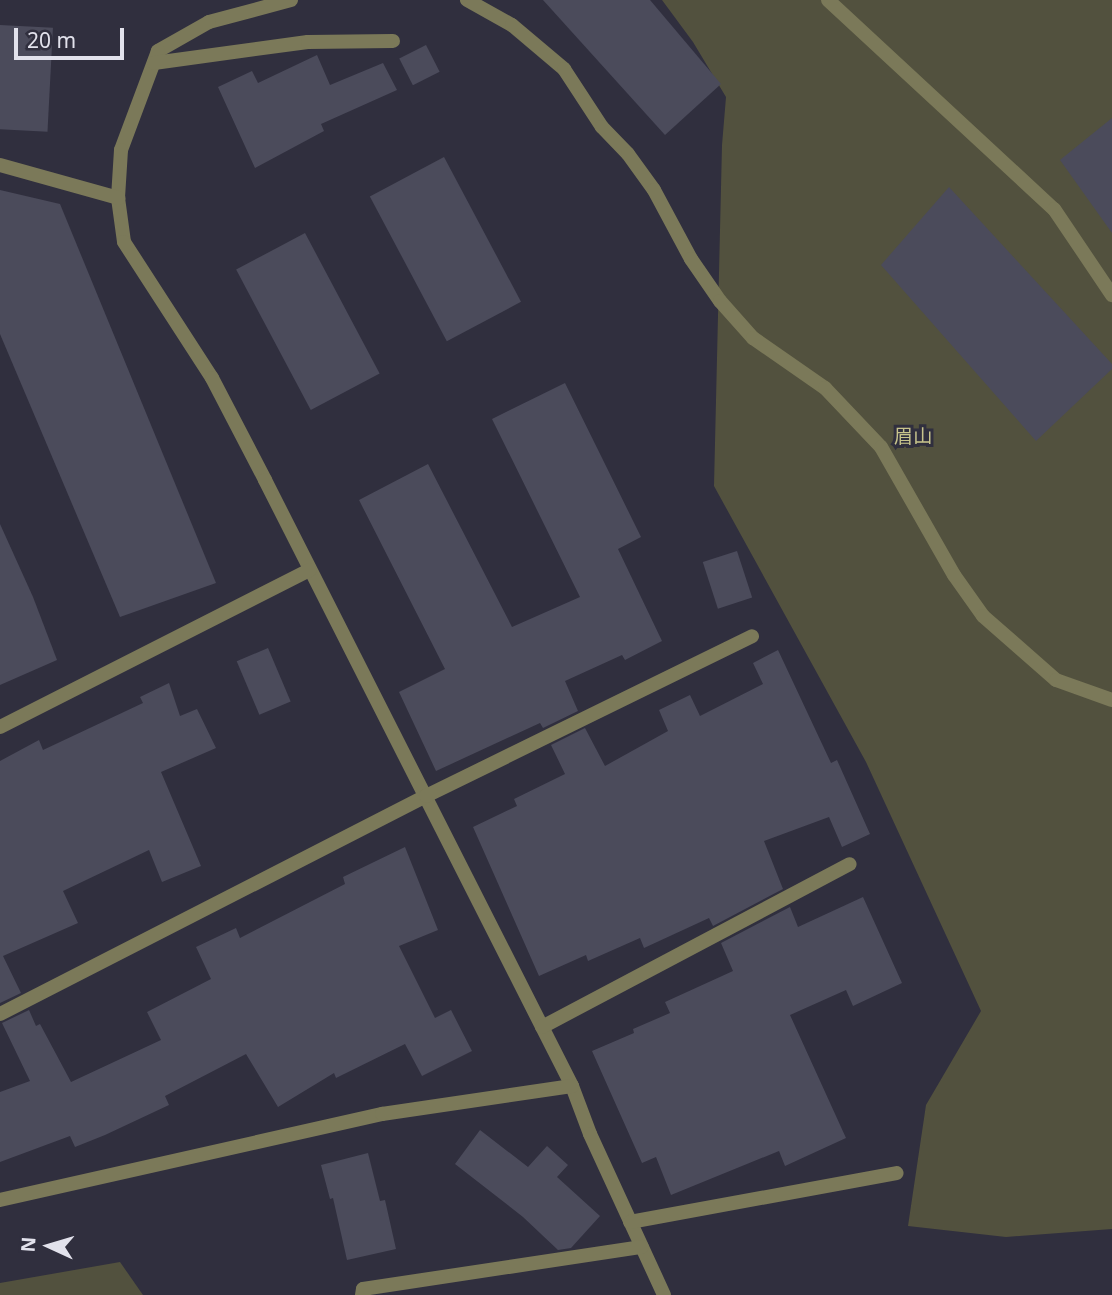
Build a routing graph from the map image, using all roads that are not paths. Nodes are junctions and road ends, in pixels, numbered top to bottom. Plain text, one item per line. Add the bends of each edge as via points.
1 (291, 0) edge
2 (467, 0) edge
3 (828, 0) edge
4 (393, 41) dead end
5 (154, 63) junction
6 (0, 164) edge
7 (118, 198) junction
8 (1112, 295) edge
9 (310, 570) junction
10 (752, 636) dead end
11 (1112, 700) edge
12 (0, 727) edge
13 (426, 796) junction
14 (850, 864) dead end
15 (0, 1014) edge
16 (542, 1027) junction
17 (572, 1086) junction
18 (897, 1173) dead end
19 (0, 1200) edge
20 (630, 1222) junction
21 (642, 1247) junction
22 (362, 1295) edge
23 (664, 1295) edge

1 - 5 street via 209,22 158,51
2 - 11 street via 512,25 564,69 601,127 654,190 720,301 753,338 825,388 881,447 954,575 983,616 1056,680
3 - 8 street via 1054,209
4 - 5 street via 308,42
5 - 7 street via 121,150
6 - 7 street
7 - 9 street via 124,242 212,377
9 - 12 street
9 - 13 street
10 - 13 street
13 - 15 street
13 - 16 street
14 - 16 street
16 - 17 street
17 - 19 street via 382,1114
17 - 20 street
18 - 20 street
20 - 21 street
21 - 22 street via 363,1289
21 - 23 street

